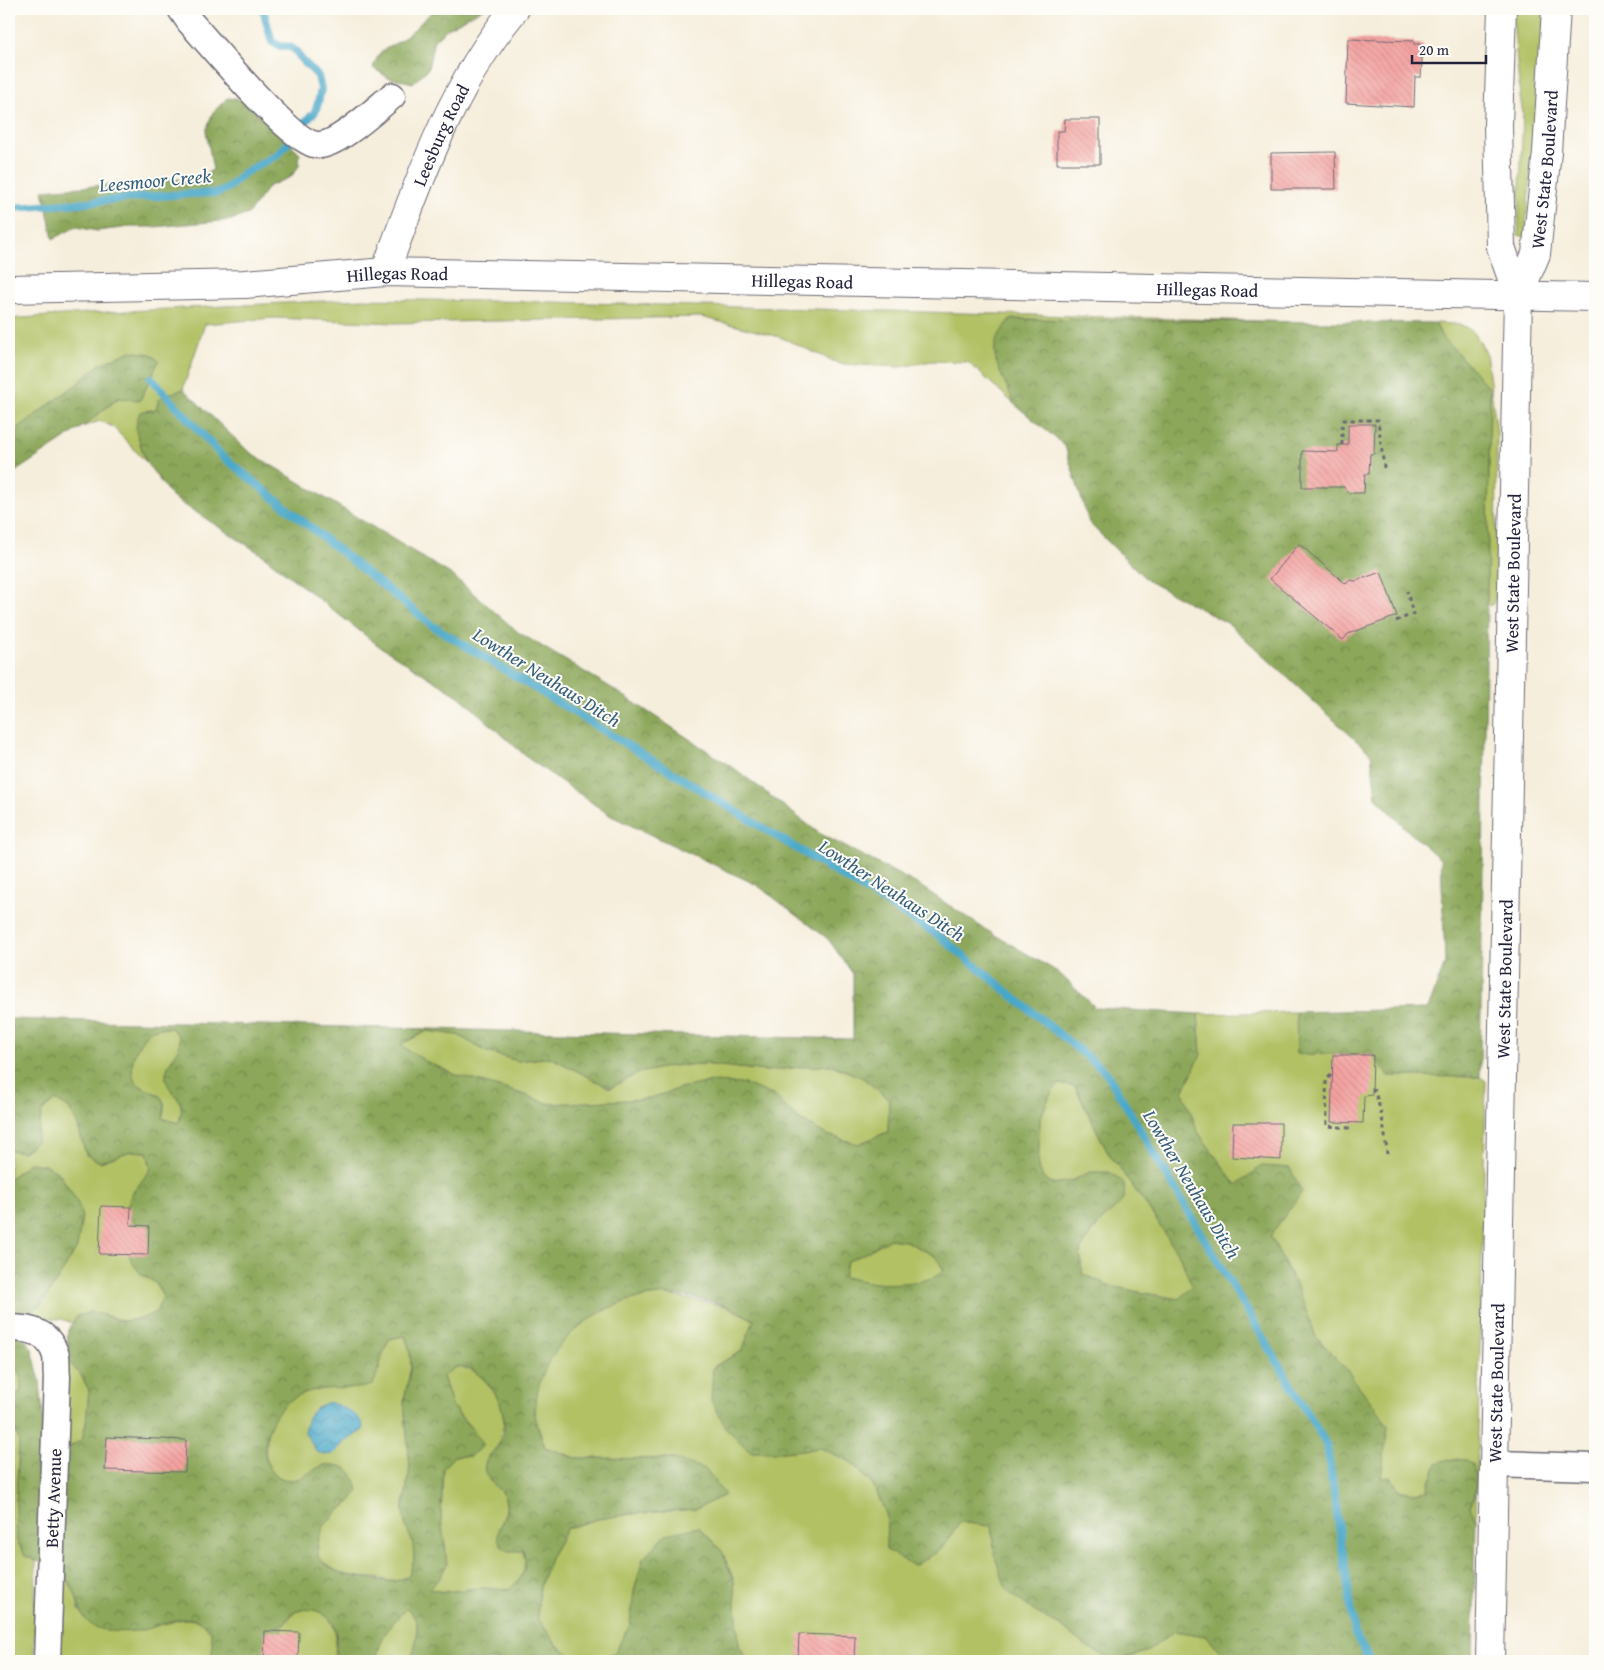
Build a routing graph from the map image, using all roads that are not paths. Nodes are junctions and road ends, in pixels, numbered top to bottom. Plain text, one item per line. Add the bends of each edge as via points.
1 (181, 9) edge
2 (515, 9) edge
3 (1502, 9) edge
4 (1556, 9) edge
5 (392, 96) dead end
6 (385, 272) junction
7 (9, 289) edge
8 (1518, 296) junction
9 (1595, 298) edge
10 (9, 1328) edge
11 (1494, 1464) junction
12 (1595, 1466) edge
13 (47, 1661) edge
14 (1490, 1661) edge

1 - 5 street via 265,105 307,142 319,145 332,141
2 - 6 main road, Leesburg Road via 477,60 454,103 422,172
3 - 8 main road, West State Boulevard via 1498,117 1501,247
4 - 8 main road, West State Boulevard via 1547,152 1536,254
6 - 7 main road, Hillegas Road via 245,284
6 - 8 main road, Hillegas Road
8 - 9 main road, Hillegas Road
8 - 11 main road, West State Boulevard
10 - 13 street, Betty Avenue via 32,1329 46,1337 56,1356
11 - 12 street
11 - 14 main road, West State Boulevard

